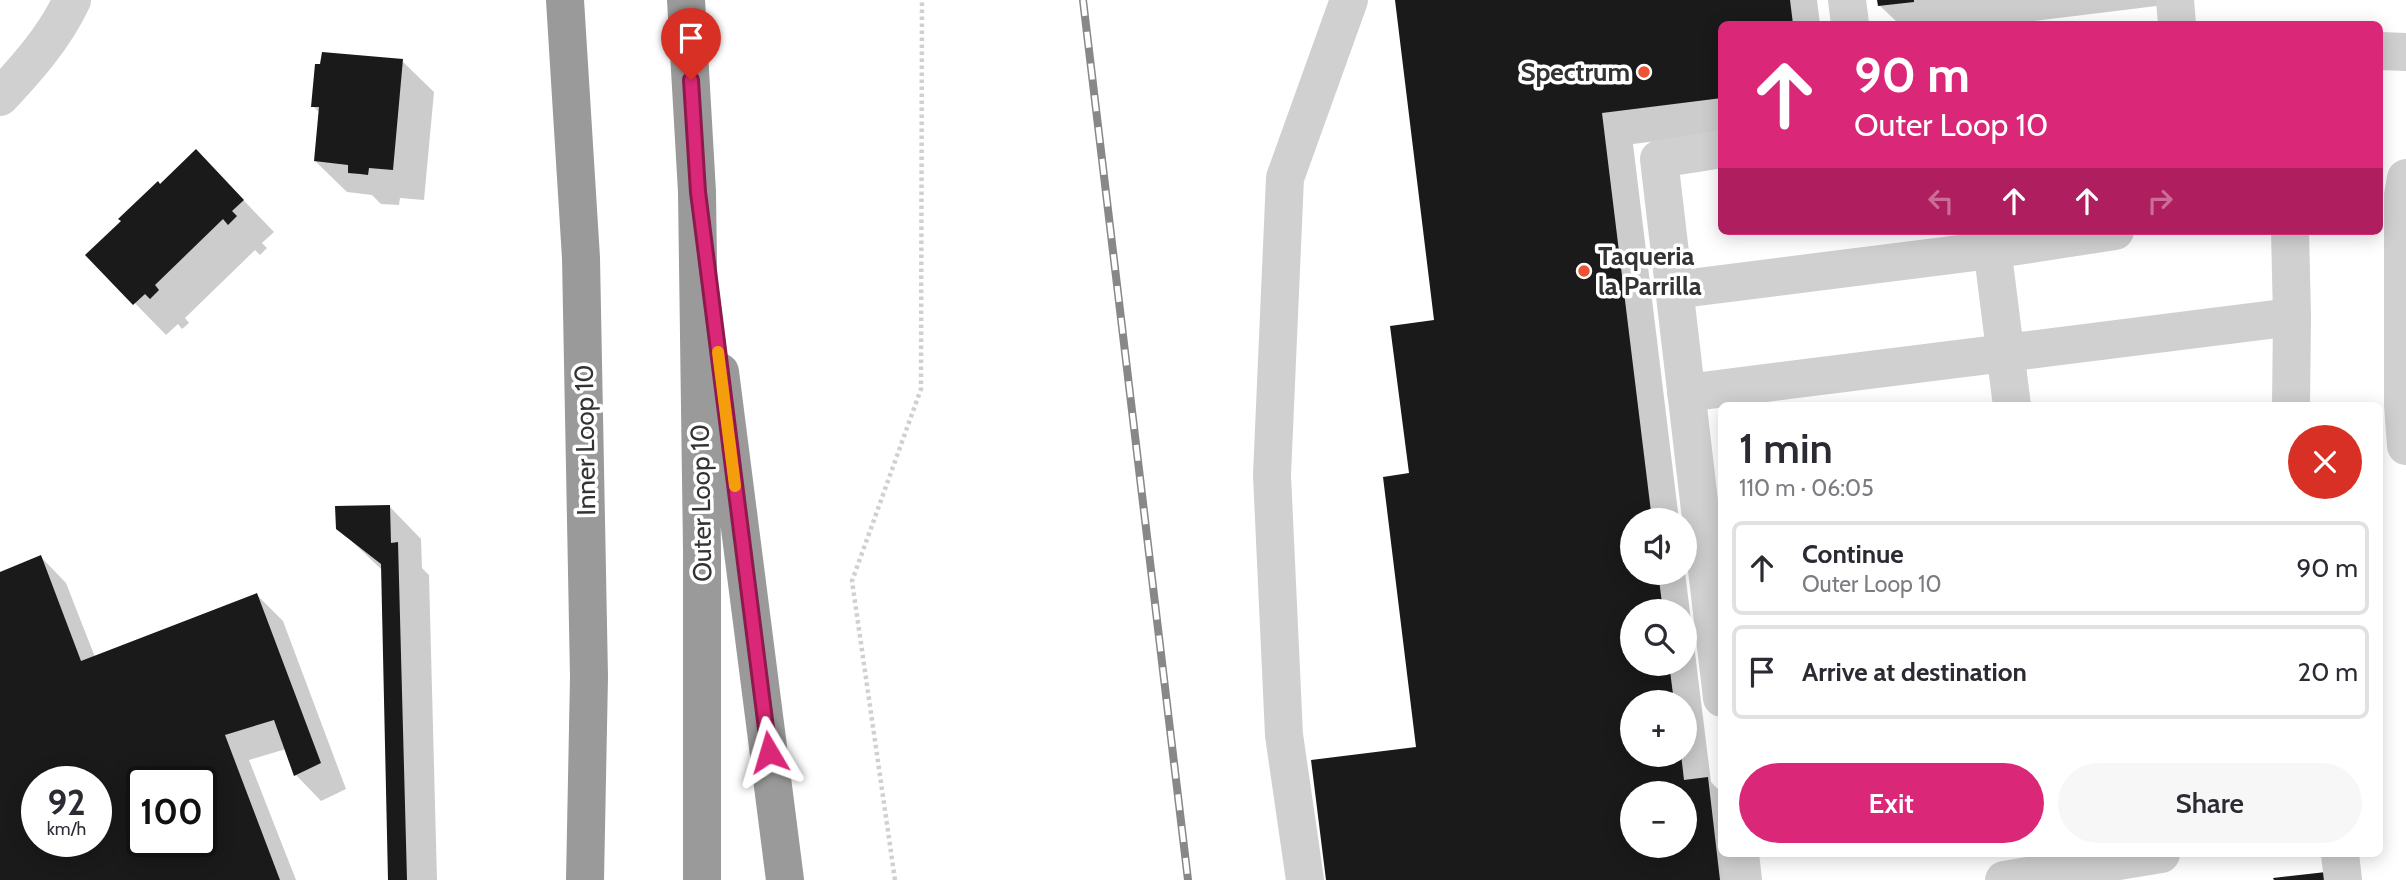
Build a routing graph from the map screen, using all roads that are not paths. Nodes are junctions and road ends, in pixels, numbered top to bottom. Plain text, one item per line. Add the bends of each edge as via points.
1 (72, 0) edge
2 (565, 0) edge
3 (685, 0) edge
4 (1349, 0) edge
5 (1847, 0) edge
6 (2175, 0) edge
7 (1850, 21) edge
8 (2177, 21) edge
9 (2383, 51) edge
10 (2406, 52) edge
11 (0, 97) edge
12 (1718, 150) edge
13 (2406, 178) edge
14 (698, 192) junction
15 (2059, 235) edge
16 (2290, 235) edge
17 (1990, 240) edge
18 (1674, 290) junction
19 (2292, 317) junction
20 (2005, 353) junction
21 (1686, 393) junction
22 (2011, 402) edge
23 (2291, 402) edge
24 (2406, 446) edge
25 (1711, 500) edge
26 (1716, 603) edge
27 (1718, 635) edge
28 (1740, 857) edge
29 (2141, 857) edge
30 (2159, 857) edge
31 (2340, 857) edge
32 (2073, 868) edge
33 (585, 880) edge
34 (702, 880) edge
35 (785, 880) edge
36 (1305, 880) edge
37 (1743, 880) edge
38 (2004, 880) edge
39 (2161, 880) edge
40 (2343, 880) edge

1 - 11 street via 37,58
2 - 33 highway, Inner Loop 10 via 582,285 589,677
3 - 14 highway, Outer Loop 10
4 - 36 street via 1285,178 1272,475 1284,735
5 - 7 street
6 - 8 street
9 - 10 street
12 - 18 street via 1659,159
13 - 24 street
14 - 34 highway, Outer Loop 10
14 - 35 highway
15 - 17 street
16 - 19 street
17 - 18 street
17 - 20 street
18 - 21 street
19 - 20 street
19 - 23 street
20 - 21 street
20 - 22 street
21 - 25 street
25 - 26 street
26 - 27 street
28 - 37 street
29 - 32 street
30 - 39 street
31 - 40 street
32 - 38 street

